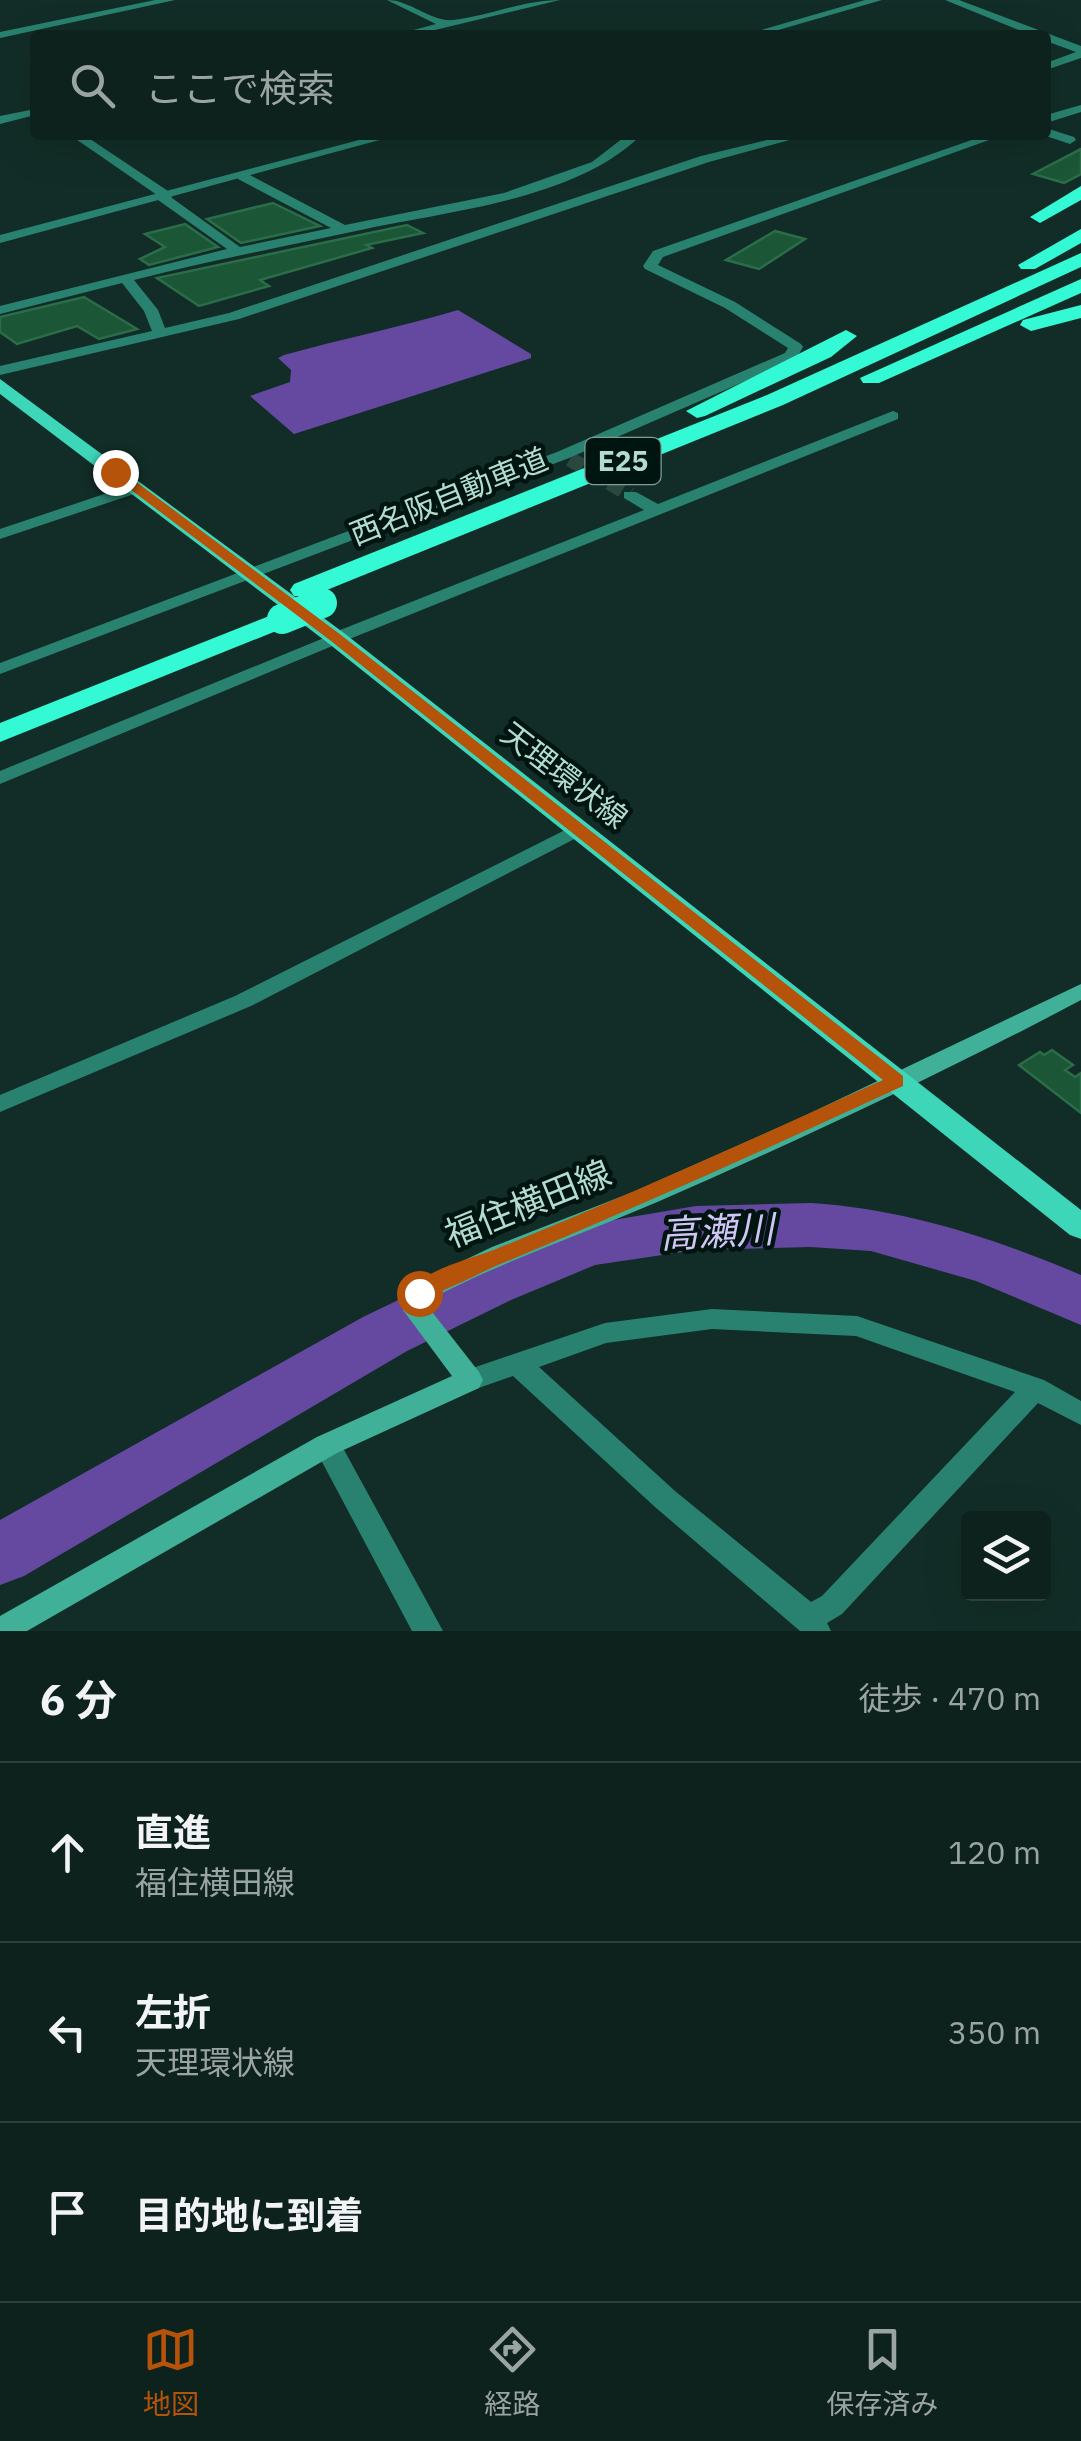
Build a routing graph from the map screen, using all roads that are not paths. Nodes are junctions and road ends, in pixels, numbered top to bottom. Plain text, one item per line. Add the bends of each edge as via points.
1 (170, 0) edge
2 (392, 0) edge
3 (555, 0) edge
4 (878, 0) edge
5 (950, 0) edge
6 (855, 2) edge
7 (446, 24) junction
8 (421, 30) edge
9 (765, 30) edge
10 (1028, 30) edge
11 (0, 34) edge
12 (1051, 39) edge
13 (1081, 52) edge
14 (1051, 65) edge
15 (1081, 108) edge
16 (30, 113) edge
17 (1051, 117) edge
18 (0, 120) edge
19 (1051, 134) edge
20 (83, 140) edge
21 (374, 140) edge
22 (628, 140) edge
23 (782, 140) edge
24 (984, 140) edge
25 (1070, 140) dead end
26 (242, 176) junction
27 (1081, 192) edge
28 (164, 196) junction
29 (1081, 201) edge
30 (1081, 215) edge
31 (1081, 226) edge
32 (344, 230) junction
33 (1081, 235) edge
34 (0, 239) edge
35 (1081, 244) edge
36 (239, 252) junction
37 (1081, 256) edge
38 (1019, 263) junction
39 (125, 278) junction
40 (1081, 285) edge
41 (991, 293) junction
42 (1081, 306) edge
43 (0, 310) edge
44 (940, 326) junction
45 (160, 333) junction
46 (846, 336) dead end
47 (927, 356) junction
48 (0, 371) edge
49 (0, 385) edge
50 (894, 416) dead end
51 (137, 488) junction
52 (630, 495) tunnel mouth
53 (658, 511) junction
54 (0, 534) edge
55 (398, 553) junction
56 (250, 572) junction
57 (313, 596) junction
58 (274, 612) junction
59 (336, 638) junction
60 (0, 669) edge
61 (0, 710) edge
62 (0, 733) edge
63 (0, 778) edge
64 (580, 829) junction
65 (1081, 991) edge
66 (897, 1081) junction
67 (0, 1104) edge
68 (1081, 1227) edge
69 (516, 1362) junction
70 (470, 1380) junction
71 (1036, 1388) junction
72 (1081, 1414) edge
73 (327, 1446) junction
74 (813, 1625) edge
75 (0, 1631) edge
76 (428, 1631) edge

1 - 11 street
2 - 7 street
3 - 7 street
4 - 6 street
5 - 10 street
6 - 9 street
7 - 8 street
12 - 13 street
13 - 14 street
15 - 17 street
16 - 18 street
19 - 25 street
20 - 28 street
21 - 26 street
22 - 32 street via 596,165 548,184
23 - 45 street via 704,159 234,316
24 - 56 street via 658,254 650,266 796,346 790,356 566,457
26 - 28 street
26 - 32 street
27 - 29 highway via 1040,217
28 - 34 street
28 - 36 street
30 - 38 highway, E25
31 - 38 highway, E25
32 - 36 street
33 - 41 highway, E25
35 - 44 highway, E25
36 - 39 street
37 - 44 highway, 西名阪自動車道 / E25
38 - 41 highway, E25
39 - 43 street
39 - 45 street via 152,310
40 - 47 highway, 西名阪自動車道 / E25
41 - 44 highway, E25
42 - 47 highway
44 - 55 highway, 西名阪自動車道 / E25
45 - 48 street
46 - 55 highway via 558,476 413,538
47 - 57 highway, 西名阪自動車道 / E25
49 - 51 main road, 天理環状線
50 - 53 street
51 - 54 street
51 - 56 main road, 天理環状線
52 - 53 street
53 - 59 street
55 - 57 highway, 西名阪自動車道 / E25
56 - 59 main road, 天理環状線
56 - 60 street
57 - 58 highway, 西名阪自動車道 / E25, bridge
58 - 61 highway, 西名阪自動車道 / E25
58 - 62 highway, 西名阪自動車道 / E25
59 - 63 street
59 - 64 main road, 天理環状線
64 - 66 main road, 天理環状線
64 - 67 street via 243,1001
65 - 66 main road, 福住横田線
66 - 68 main road, 天理環状線
66 - 70 main road, 福住横田線 via 419,1293 416,1310
69 - 70 street
69 - 71 street via 605,1333 730,1320 857,1326
69 - 74 street
70 - 73 main road
71 - 72 street
71 - 74 street
73 - 75 main road
73 - 76 street

